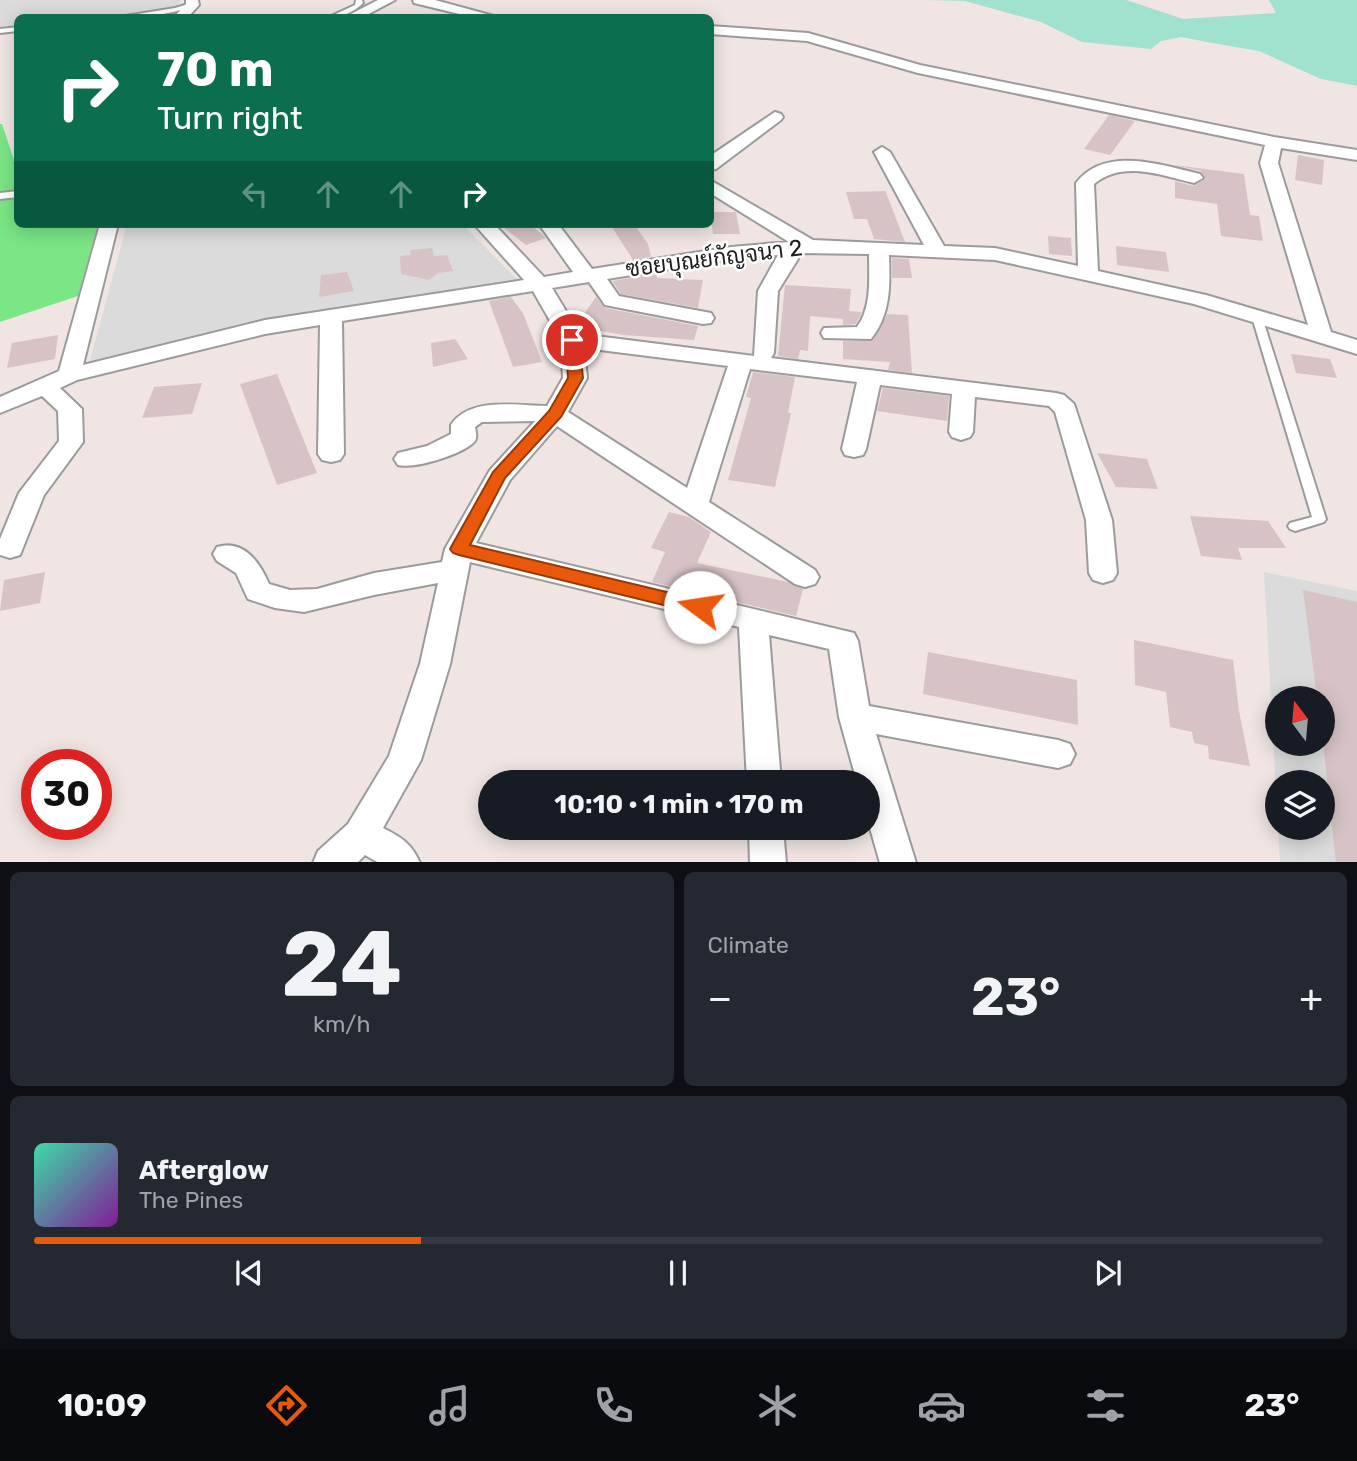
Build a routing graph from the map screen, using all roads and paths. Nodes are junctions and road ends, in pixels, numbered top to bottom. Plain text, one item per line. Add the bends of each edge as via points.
1 (359, 0) edge
2 (389, 0) edge
3 (419, 0) edge
4 (192, 3) edge
5 (146, 14) edge
6 (339, 14) edge
7 (358, 14) edge
8 (478, 14) edge
9 (714, 30) edge
10 (775, 117) dead end
11 (1274, 142) junction
12 (882, 152) dead end
13 (1357, 155) edge
14 (714, 162) edge
15 (1194, 178) dead end
16 (714, 188) edge
17 (108, 228) edge
18 (487, 228) edge
19 (551, 228) edge
20 (799, 247) junction
21 (878, 248) junction
22 (937, 250) junction
23 (590, 274) junction
24 (1088, 274) junction
25 (537, 282) junction
26 (331, 315) junction
27 (1257, 317) junction
28 (703, 318) dead end
29 (832, 333) dead end
30 (1322, 337) junction
31 (572, 340) junction
32 (1357, 347) edge
33 (752, 356) junction
34 (69, 375) junction
35 (870, 376) junction
36 (45, 386) junction
37 (964, 388) junction
38 (0, 406) edge
39 (555, 414) junction
40 (961, 432) dead end
41 (854, 449) dead end
42 (331, 454) dead end
43 (408, 459) dead end
44 (694, 506) junction
45 (1295, 526) dead end
46 (10, 548) dead end
47 (227, 554) dead end
48 (457, 559) junction
49 (1102, 573) dead end
50 (805, 577) dead end
51 (753, 620) junction
52 (855, 717) junction
53 (1058, 754) dead end
54 (763, 770) edge
55 (361, 835) junction
56 (767, 840) edge
57 (332, 862) edge
58 (401, 862) edge
59 (768, 862) edge
60 (898, 862) edge

1 - 6 lane via 357,6
2 - 7 street
3 - 8 street
4 - 5 lane
9 - 11 street via 808,37 918,69
10 - 14 street
11 - 13 street
11 - 30 street via 1269,163
12 - 22 street
15 - 24 street via 1125,166 1093,174 1085,183
16 - 20 street
17 - 34 street
18 - 25 street
19 - 23 street
20 - 21 street, ซอยบุณย์กัญจนา 2
20 - 23 street, ซอยบุณย์กัญจนา 2
20 - 33 street via 768,291
21 - 22 street, ซอยบุณย์กัญจนา 2
21 - 29 street via 879,299 869,329 863,334
22 - 24 street, ซอยบุณย์กัญจนา 2 via 995,254
23 - 25 street, ซอยบุณย์กัญจนา 2
23 - 28 street via 612,301
24 - 27 street, ซอยบุณย์กัญจนา 2
25 - 26 street, ซอยบุณย์กัญจนา 2
25 - 31 street
26 - 34 street, ซอยบุณย์กัญจนา 2
26 - 42 street
27 - 30 street, ซอยบุณย์กัญจนา 2
27 - 45 lane via 1319,519
30 - 32 street, ซอยบุณย์กัญจนา 2
31 - 33 street
31 - 39 street via 575,378
33 - 35 street
33 - 44 street
34 - 36 street, ซอยบุณย์กัญจนา 2
35 - 37 street
35 - 41 street
36 - 38 street, ซอยบุณย์กัญจนา 2
36 - 46 street via 70,409 71,442 32,493
37 - 40 street
37 - 49 street via 1062,403 1099,520
39 - 43 street via 474,416 463,425 464,438
39 - 44 street
39 - 48 street via 499,475
44 - 50 street
47 - 48 street via 248,567 258,591 277,599 323,600
48 - 51 street
48 - 55 street via 435,664 404,760
51 - 52 street via 843,641
51 - 54 street
52 - 53 street
52 - 60 street
55 - 57 street
55 - 58 street via 391,850
56 - 59 street

